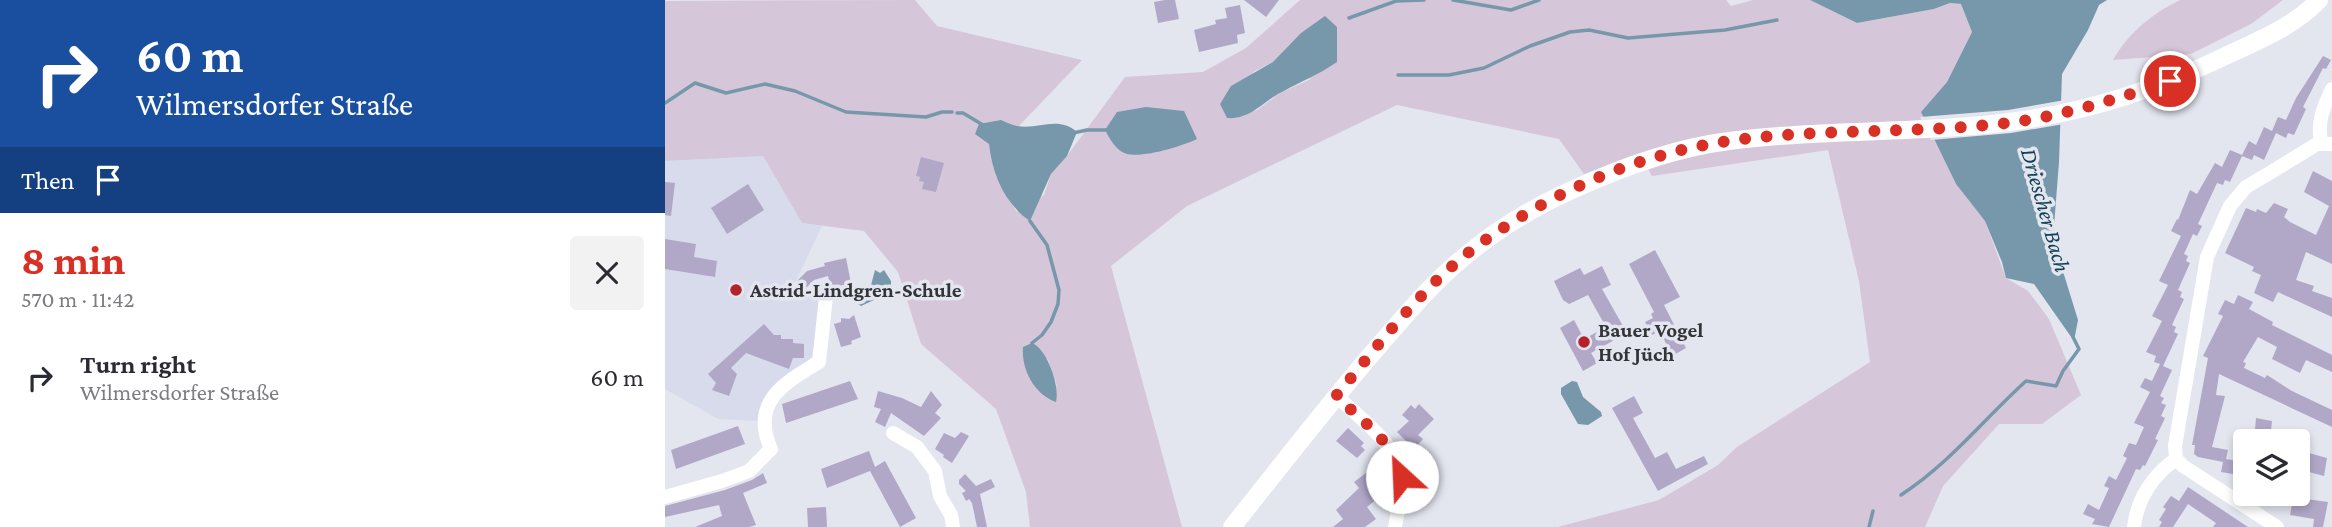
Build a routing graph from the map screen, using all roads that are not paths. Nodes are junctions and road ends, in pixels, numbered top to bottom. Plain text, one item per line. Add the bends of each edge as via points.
1 (2322, 2) edge
2 (2332, 89) edge
3 (2327, 143) edge
4 (825, 297) dead end
5 (1336, 396) junction
6 (893, 433) dead end
7 (2176, 459) junction
8 (665, 497) edge
9 (953, 527) edge
10 (1232, 527) edge
11 (1395, 527) edge
12 (2134, 527) edge
13 (2277, 527) edge

1 - 5 street via 2200,69 2101,103 2009,122 1756,138 1641,161 1558,197 1464,257 1418,300
2 - 3 street via 2319,128
3 - 7 street via 2246,187 2219,229 2207,257
4 - 8 street via 819,362 785,382 767,409 764,434 771,449 748,471
5 - 10 street
5 - 11 street via 1398,461 1402,488
6 - 9 street via 916,447 935,471
7 - 12 street via 2140,498
7 - 13 street

